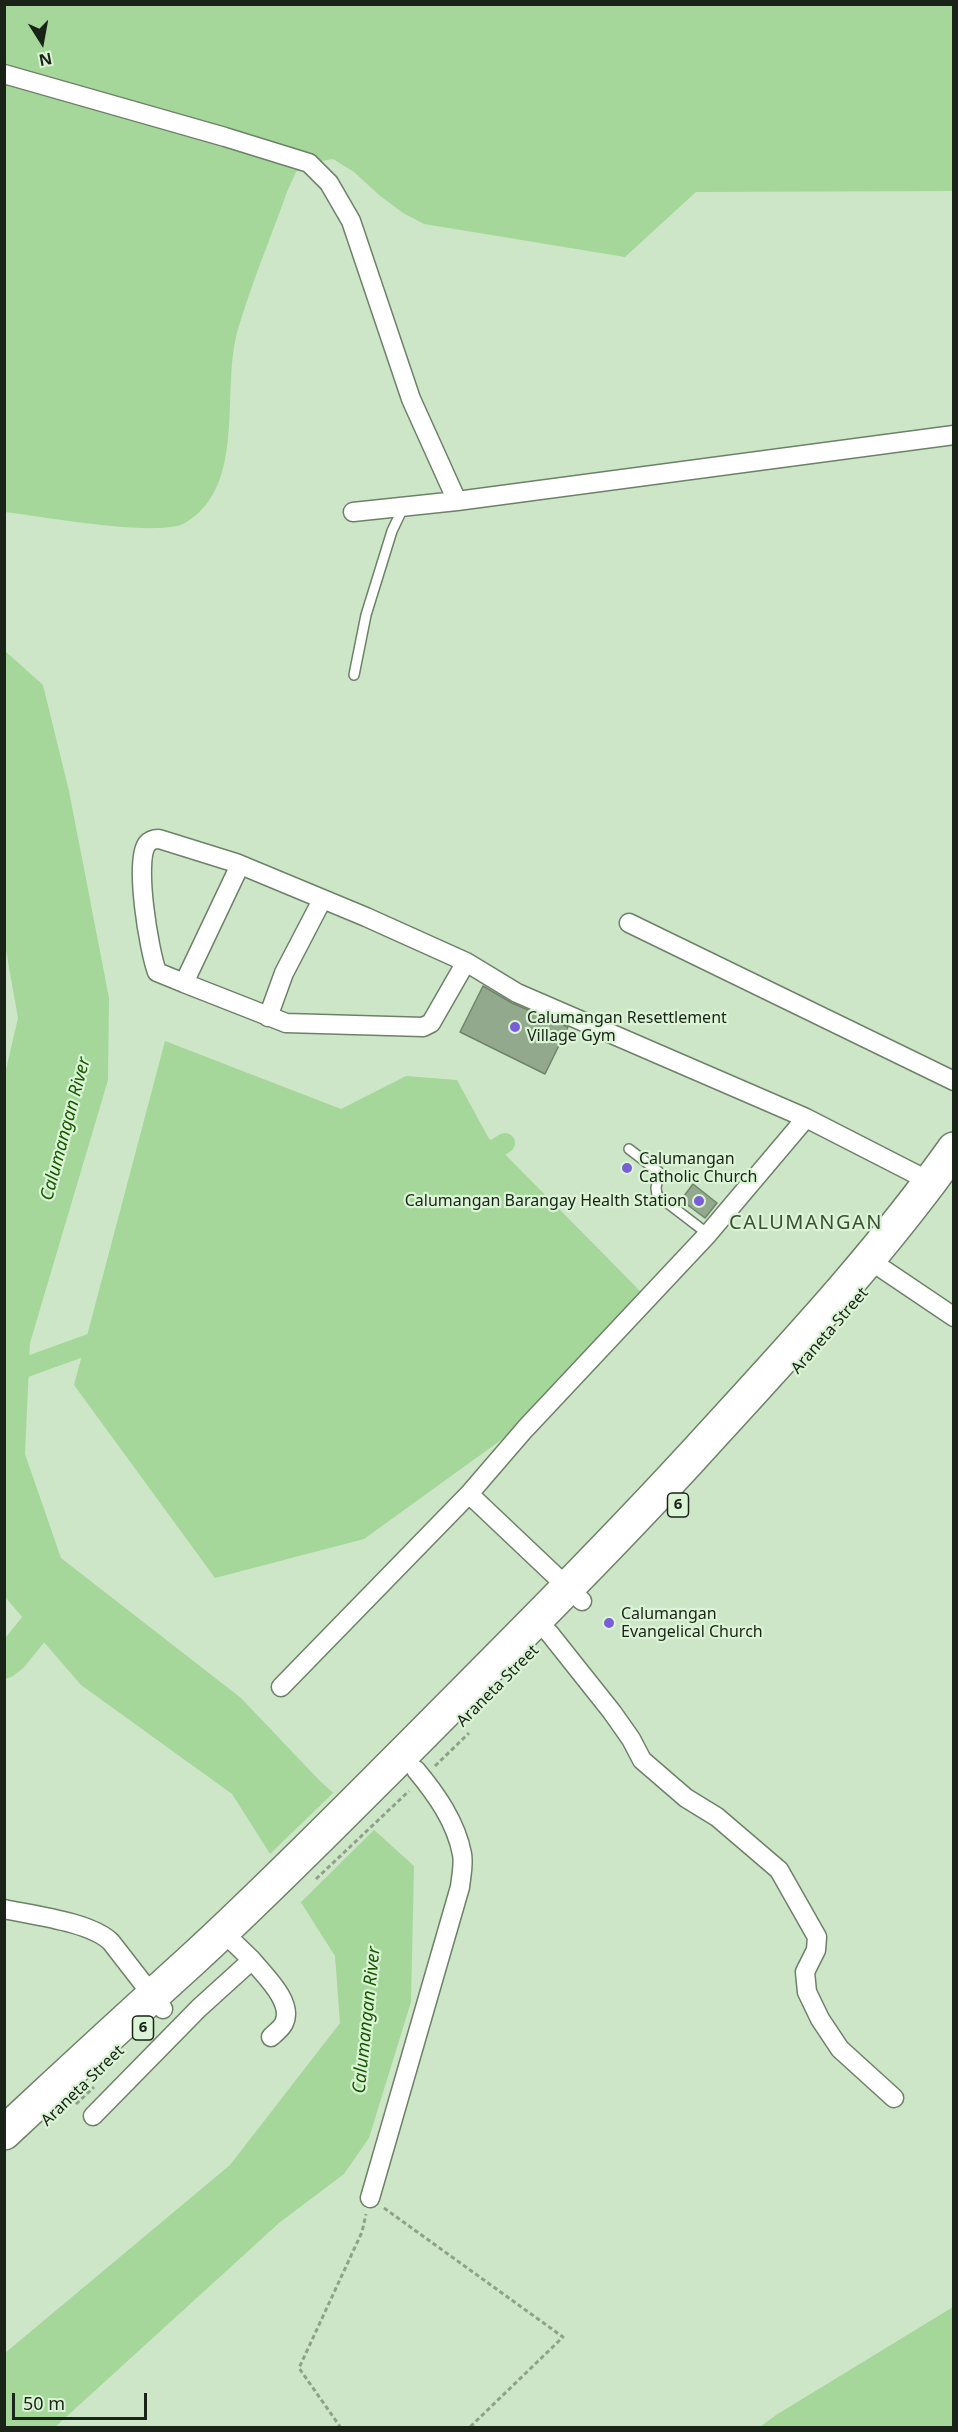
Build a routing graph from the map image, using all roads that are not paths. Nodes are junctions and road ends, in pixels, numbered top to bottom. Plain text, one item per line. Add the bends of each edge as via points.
1 (4, 74) edge
2 (954, 435) edge
3 (457, 501) junction
4 (404, 506) junction
5 (353, 512) dead end
6 (354, 675) dead end
7 (240, 865) junction
8 (322, 900) junction
9 (629, 923) dead end
10 (466, 962) junction
11 (184, 983) junction
12 (268, 1017) junction
13 (954, 1081) edge
14 (806, 1118) junction
15 (629, 1149) dead end
16 (954, 1149) edge
17 (943, 1182) edge
18 (708, 1234) junction
19 (885, 1271) junction
20 (954, 1317) edge
21 (469, 1494) junction
22 (575, 1595) junction
23 (543, 1627) junction
24 (281, 1687) dead end
25 (416, 1770) junction
26 (373, 1807) junction
27 (4, 1910) edge
28 (236, 1945) junction
29 (157, 2002) junction
30 (271, 2037) dead end
31 (894, 2098) dead end
32 (93, 2116) dead end
33 (4, 2133) edge
34 (4, 2160) edge
35 (370, 2198) road end

1 - 3 street via 309,163 322,175 351,220 411,399
2 - 3 street
3 - 4 street
4 - 5 street
4 - 6 lane via 392,531 366,615
7 - 8 street
7 - 11 street
7 - 11 street via 159,839 146,845 143,907 154,963 157,972
8 - 10 street
8 - 12 street via 284,973
9 - 13 street
10 - 12 street via 431,1023 423,1027 301,1024
10 - 14 street via 517,993
11 - 12 street
14 - 17 street
14 - 18 street
15 - 18 lane via 659,1172 657,1196
16 - 17 highway
17 - 19 highway
18 - 21 street
19 - 20 street
19 - 22 highway via 760,1383
21 - 22 street
21 - 24 street
22 - 23 highway
23 - 25 highway, Araneta Street / 6
23 - 26 highway
23 - 31 street via 612,1712 642,1760 779,1870 817,1937 816,1950 805,1972 807,1992 820,2019 840,2049
25 - 26 highway, Araneta Street / 6
25 - 35 street via 431,1787 456,1834 462,1856 460,1887
26 - 28 highway, Araneta Street / 6 via 277,1891
27 - 29 street via 102,1934
28 - 29 highway, Araneta Street / 6
28 - 30 street via 284,2002 284,2025
28 - 32 street via 199,2008
29 - 33 highway
29 - 34 highway, Araneta Street / 6

